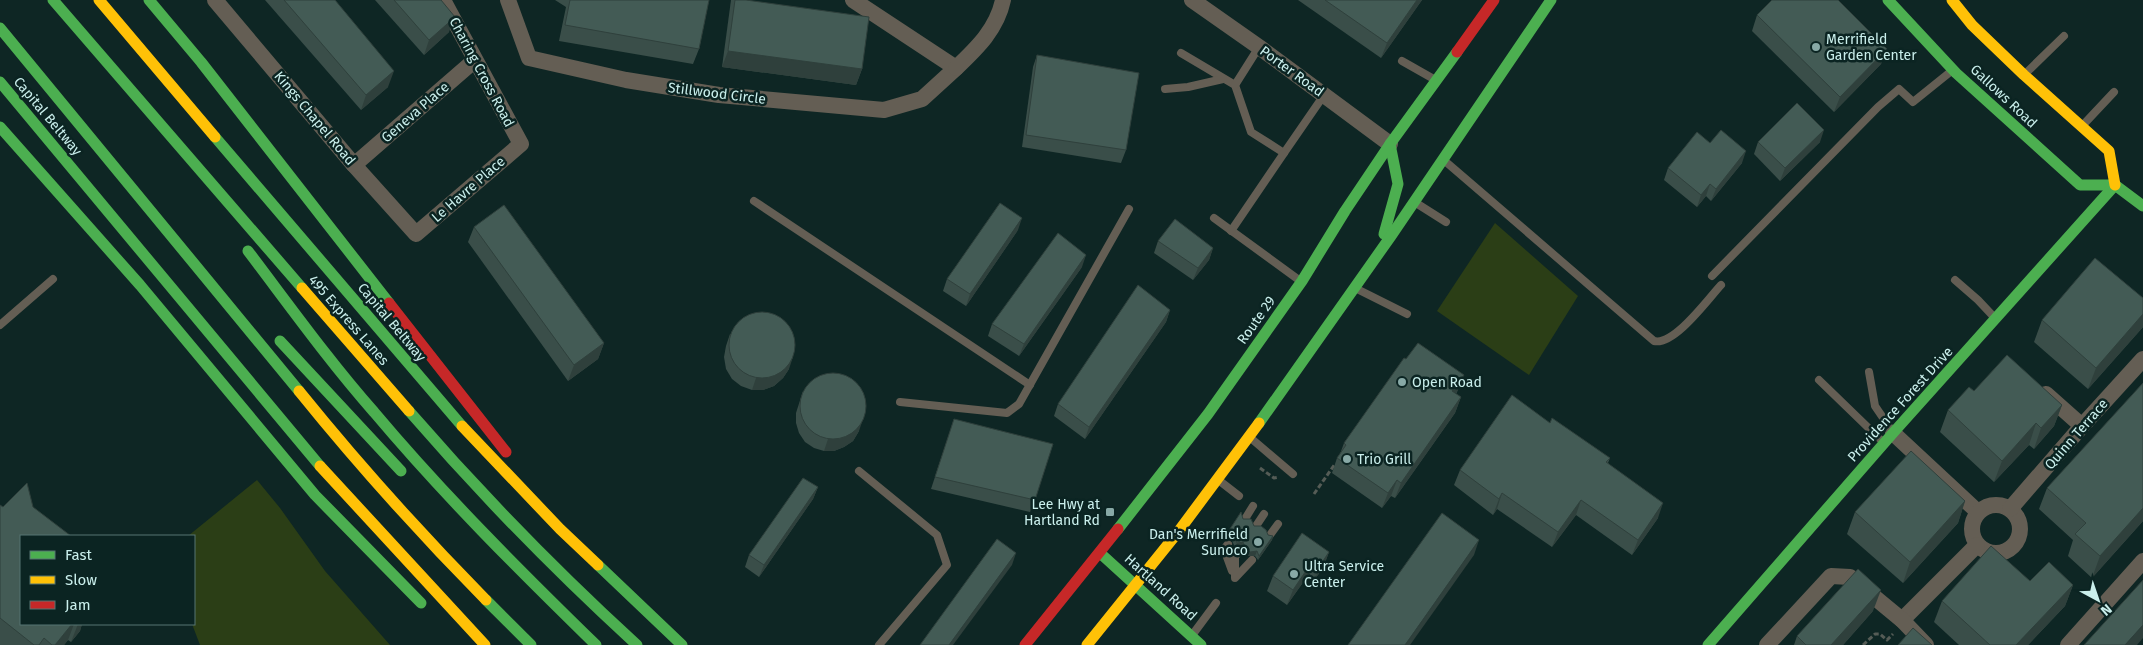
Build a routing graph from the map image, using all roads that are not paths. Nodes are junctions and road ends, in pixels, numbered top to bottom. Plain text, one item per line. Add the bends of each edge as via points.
1 (53, 0) edge
2 (100, 0) edge
3 (149, 0) edge
4 (215, 0) edge
5 (443, 0) edge
6 (508, 0) edge
7 (853, 0) edge
8 (1003, 0) edge
9 (1192, 0) edge
10 (1494, 0) edge
11 (1551, 0) edge
12 (1888, 0) edge
13 (1952, 0) edge
14 (0, 28) edge
15 (2064, 36) dead end
16 (90, 44) junction
17 (1259, 47) junction
18 (1181, 53) dead end
19 (475, 60) junction
20 (1402, 61) dead end
21 (956, 68) junction
22 (1954, 69) junction
23 (2024, 75) junction
24 (1223, 79) junction
25 (1436, 81) junction
26 (0, 82) edge
27 (1235, 84) junction
28 (1166, 89) dead end
29 (2114, 92) dead end
30 (1324, 95) junction
31 (2082, 126) junction
32 (0, 127) edge
33 (90, 137) junction
34 (521, 144) joint
35 (1390, 144) junction
36 (1284, 153) junction
37 (1443, 159) junction
38 (354, 165) junction
39 (198, 185) dead end
40 (2115, 185) junction
41 (754, 201) dead end
42 (1414, 202) junction
43 (2143, 206) edge
44 (1129, 209) dead end
45 (1214, 218) dead end
46 (1446, 222) dead end
47 (1231, 231) junction
48 (416, 234) joint
49 (240, 240) dead end
50 (1380, 251) junction
51 (219, 276) dead end
52 (1712, 276) dead end
53 (53, 279) dead end
54 (1955, 280) dead end
55 (1302, 281) junction
56 (1721, 285) dead end
57 (1356, 288) junction
58 (1407, 314) dead end
59 (1996, 319) junction
60 (0, 325) edge
61 (274, 334) dead end
62 (2143, 360) edge
63 (1869, 372) dead end
64 (1819, 380) dead end
65 (2034, 382) edge
66 (1030, 385) junction
67 (900, 402) dead end
68 (2082, 426) junction
69 (1248, 436) junction
70 (1889, 438) junction
71 (859, 471) dead end
72 (1293, 474) dead end
73 (1217, 479) junction
74 (410, 480) dead end
75 (1239, 496) dead end
76 (1253, 506) dead end
77 (2010, 509) junction
78 (1978, 512) junction
79 (1264, 514) dead end
80 (1245, 519) edge
81 (1278, 524) dead end
82 (1256, 526) edge
83 (560, 529) junction
84 (1270, 536) edge
85 (1228, 544) dead end
86 (1977, 545) junction
87 (1239, 550) dead end
88 (1100, 553) junction
89 (1252, 560) dead end
90 (2143, 561) edge
91 (1235, 578) junction
92 (1137, 585) junction
93 (1216, 603) dead end
94 (428, 609) dead end
95 (1903, 621) junction
96 (1196, 642) edge
97 (485, 645) edge
98 (531, 645) edge
99 (596, 645) edge
100 (637, 645) edge
101 (682, 645) edge
102 (879, 645) edge
103 (1025, 645) edge
104 (1087, 645) edge
105 (1708, 645) edge
106 (1767, 645) edge
107 (1926, 645) edge
108 (2068, 645) edge

1 - 16 main road, 495 Express Lanes
2 - 83 main road, Capital Beltway via 452,416
3 - 83 main road via 495,434
4 - 38 street, Kings Chapel Road
5 - 19 street, Charing Cross Road
6 - 21 street, Stillwood Circle via 529,58 626,80 719,95 884,110 922,99
7 - 21 street
8 - 21 street, Stillwood Circle via 1001,12 984,42
9 - 17 street, Porter Road
10 - 25 main road, Route 29
11 - 37 main road
12 - 22 main road, Gallows Road
13 - 23 main road via 1972,25
14 - 33 main road
15 - 23 lane
16 - 39 main road
16 - 100 main road, 495 Express Lanes via 445,453 588,601
17 - 27 lane
17 - 30 street, Porter Road
18 - 24 lane
19 - 34 street, Charing Cross Road
19 - 38 street, Geneva Place
20 - 25 lane
22 - 40 main road, Gallows Road via 2080,185
22 - 52 lane via 1913,102 1899,89
23 - 31 main road
24 - 27 lane
24 - 28 lane
25 - 35 main road, Route 29
26 - 97 main road, Capital Beltway via 332,480
27 - 36 lane via 1251,132
29 - 31 lane
30 - 35 street, Porter Road
30 - 36 lane
31 - 40 main road via 2109,151
32 - 94 main road via 140,285 315,495
33 - 51 main road
33 - 98 main road via 358,463
34 - 48 street, Le Havre Place
35 - 50 main road via 1398,184
35 - 55 main road, Route 29
36 - 47 lane
37 - 42 main road
37 - 56 lane via 1654,341 1675,336
38 - 48 street, Kings Chapel Road
40 - 43 main road
40 - 59 main road, Providence Forest Drive
41 - 66 lane
42 - 46 lane
42 - 50 main road
44 - 66 lane
45 - 47 lane
47 - 55 lane
49 - 99 main road via 372,411 452,501
50 - 57 main road
53 - 60 lane
54 - 59 lane
55 - 88 main road, Route 29 via 1208,414
57 - 58 lane
57 - 69 main road
59 - 70 main road, Providence Forest Drive
61 - 74 main road
62 - 68 street, Quinn Terrace
63 - 70 lane via 1875,406
64 - 70 lane
65 - 68 street
66 - 67 lane via 1019,404 1006,414
68 - 77 street, Quinn Terrace
69 - 72 lane
69 - 73 main road
70 - 78 street
70 - 105 main road, Providence Forest Drive
71 - 102 lane via 937,534 947,565
73 - 75 lane
73 - 92 main road
76 - 80 lane
77 - 78 street via 1997,504
77 - 86 street via 2020,522 2014,546 2000,553 1991,553
78 - 86 street via 1971,532
79 - 82 lane
81 - 84 lane
83 - 101 main road, Capital Beltway
85 - 91 lane via 1224,549
86 - 95 street
87 - 91 lane via 1235,556
88 - 92 main road, Hartland Road
88 - 103 main road, Route 29
89 - 91 lane
90 - 108 street
92 - 96 main road, Hartland Road
92 - 104 main road
93 - 96 lane
95 - 106 street via 1850,577 1831,576
95 - 107 street

